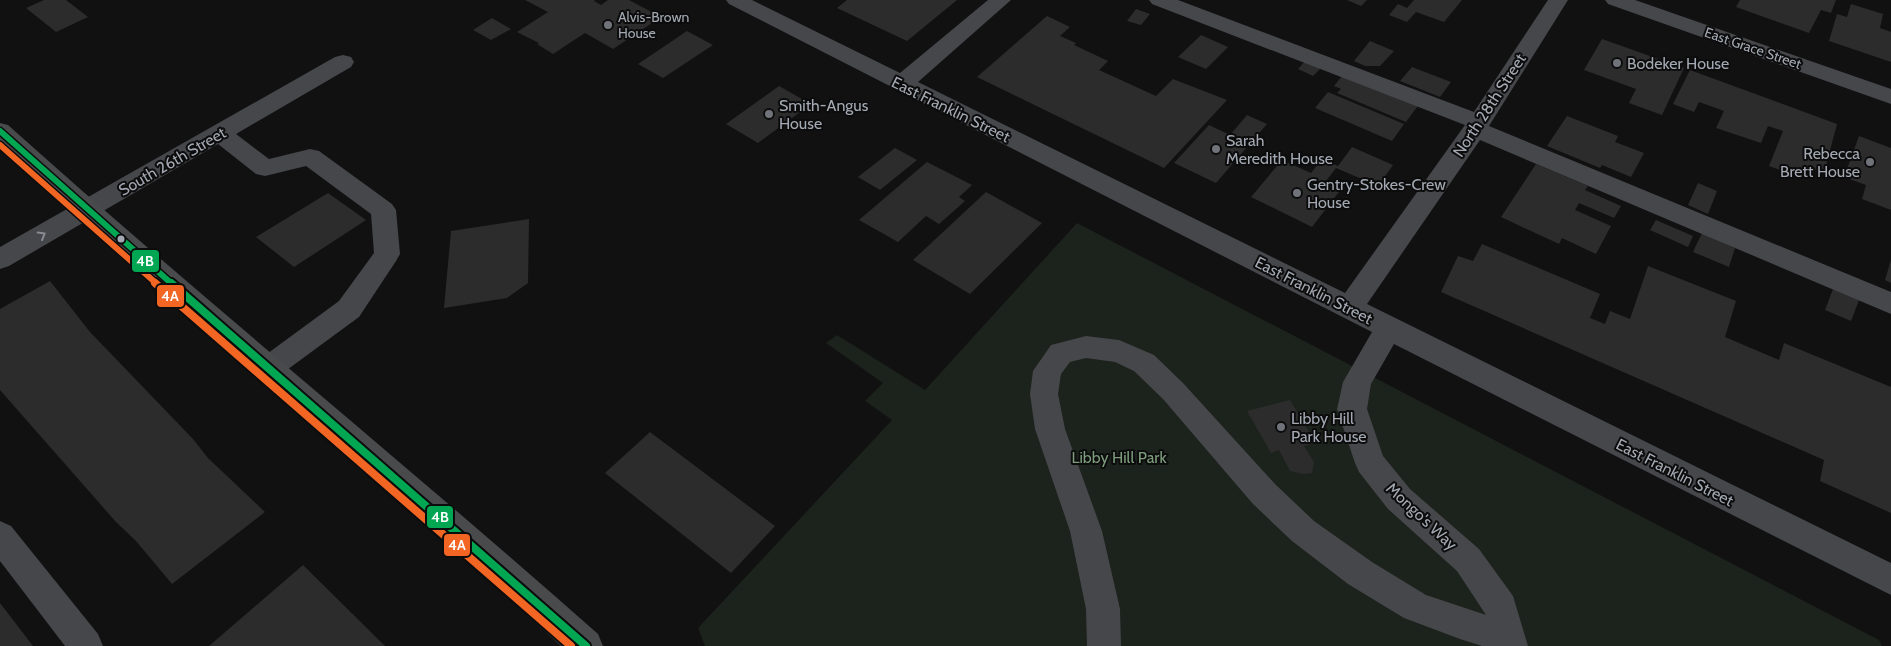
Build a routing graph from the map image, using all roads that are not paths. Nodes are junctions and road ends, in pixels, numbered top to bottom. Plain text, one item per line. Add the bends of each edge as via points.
1 (736, 0) edge
2 (1001, 0) edge
3 (1159, 0) edge
4 (1558, 0) edge
5 (1615, 0) edge
6 (343, 62) dead end
7 (901, 84) junction
8 (1891, 97) edge
9 (1477, 125) junction
10 (0, 131) edge
11 (220, 134) junction
12 (86, 210) junction
13 (0, 259) edge
14 (1891, 303) edge
15 (1349, 308) junction
16 (1389, 328) junction
17 (270, 367) junction
18 (0, 536) edge
19 (1891, 580) edge
20 (1510, 642) edge
21 (86, 646) edge
22 (586, 646) edge
23 (1104, 646) edge

1 - 7 street, East Franklin Street
2 - 7 street
3 - 9 street
4 - 9 street, North 28th Street
5 - 8 street, East Grace Street
6 - 11 street, South 26th Street
7 - 15 street, East Franklin Street
9 - 14 street
9 - 15 street, North 28th Street
10 - 12 main road
11 - 12 street, South 26th Street
11 - 17 street via 265,168 310,157 383,210 387,254 349,309
13 -> 12 street, South 26th Street
12 - 17 main road
15 - 16 street, East Franklin Street
16 - 19 street, East Franklin Street
16 - 20 street, Mongo's Way via 1357,382 1352,409 1370,463 1399,499 1468,560 1501,607
17 - 22 main road
18 - 21 street
20 - 23 street via 1416,607 1360,574 1303,531 1264,494 1144,363 1119,351 1086,347 1061,353 1048,371 1044,394 1050,430 1086,531 1103,609

